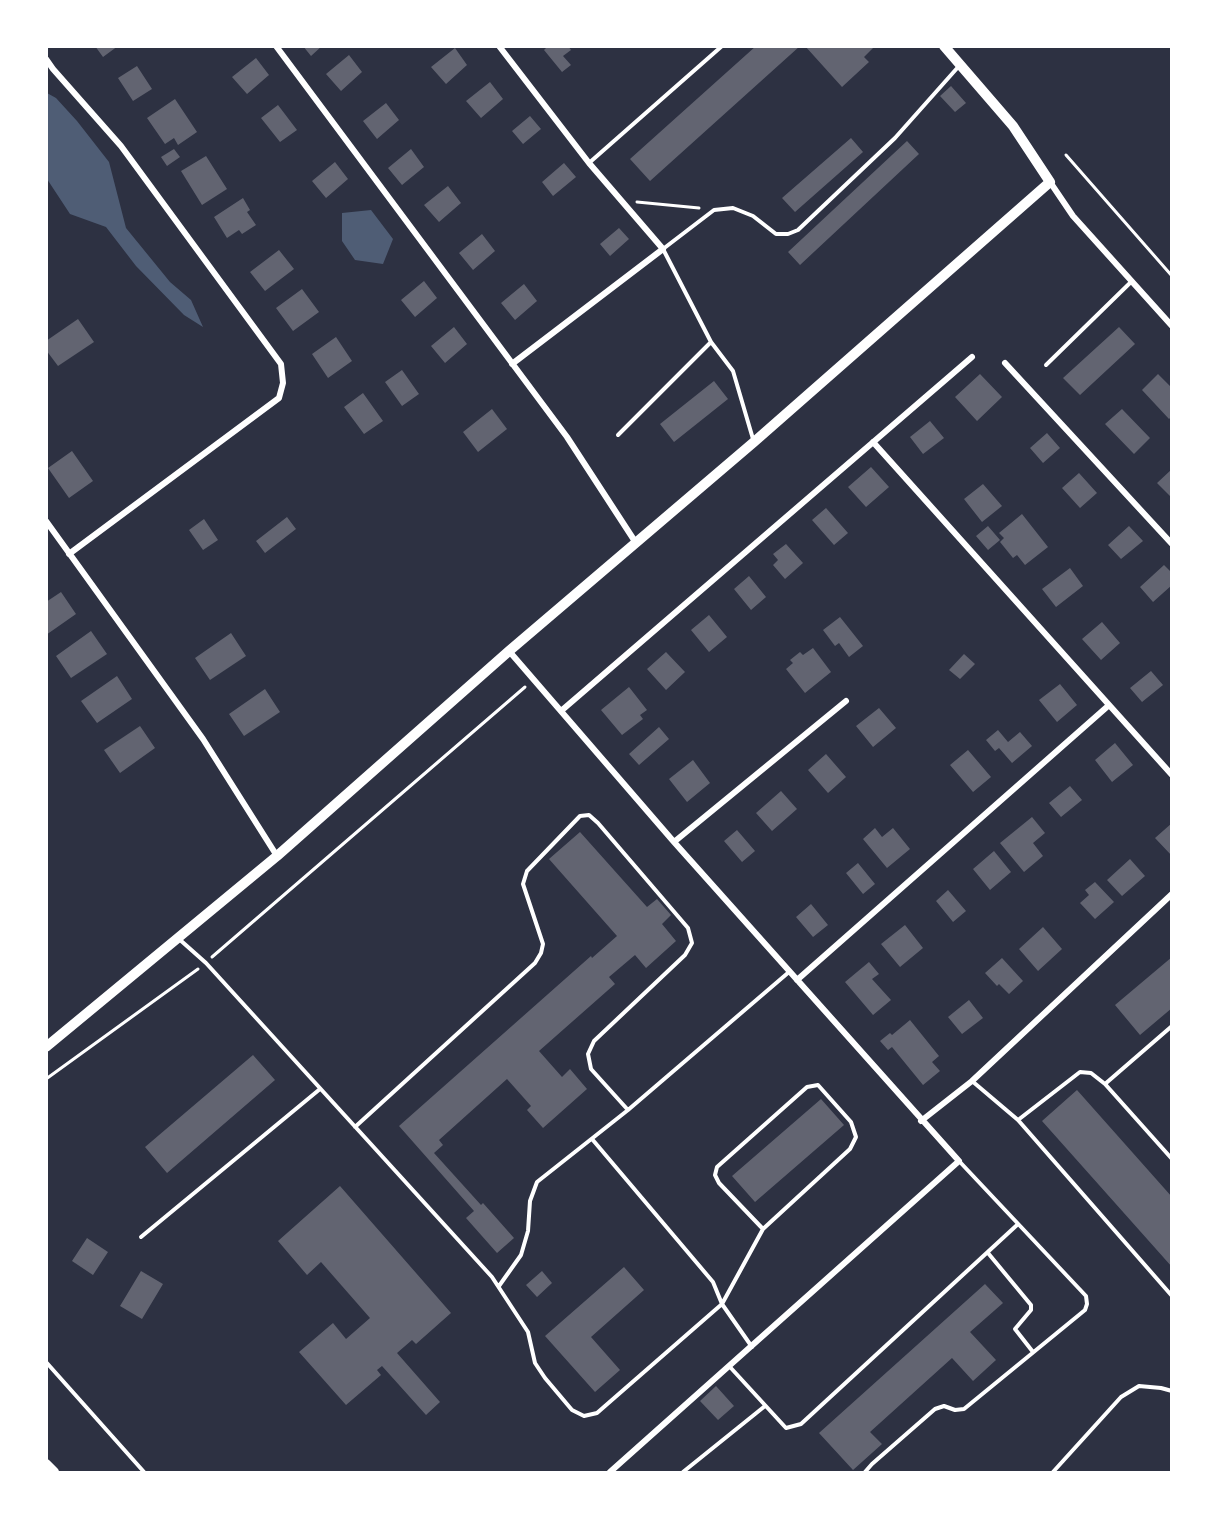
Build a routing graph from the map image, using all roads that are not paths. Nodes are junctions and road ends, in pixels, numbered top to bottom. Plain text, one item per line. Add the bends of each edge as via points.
1 (276, 46) edge
2 (499, 46) edge
3 (722, 46) edge
4 (944, 46) edge
5 (46, 59) edge
6 (960, 65) junction
7 (589, 163) junction
8 (1050, 182) junction
9 (663, 249) junction
10 (1132, 281) junction
11 (1172, 326) edge
12 (711, 342) junction
13 (972, 357) dead end
14 (1005, 363) dead end
15 (512, 364) junction
16 (1046, 365) dead end
17 (618, 435) dead end
18 (754, 442) junction
19 (873, 442) junction
20 (46, 521) edge
21 (636, 543) junction
22 (1172, 544) edge
23 (69, 554) junction
24 (509, 651) junction
25 (846, 701) dead end
26 (1108, 706) junction
27 (561, 711) junction
28 (1172, 775) edge
29 (674, 842) junction
30 (277, 856) junction
31 (1172, 894) edge
32 (179, 939) junction
33 (789, 972) junction
34 (797, 980) junction
35 (1172, 1026) edge
36 (48, 1042) edge
37 (972, 1081) junction
38 (1105, 1084) junction
39 (320, 1089) junction
40 (628, 1110) junction
41 (1018, 1120) junction
42 (921, 1121) junction
43 (355, 1127) junction
44 (592, 1139) junction
45 (1172, 1159) edge
46 (959, 1161) junction
47 (1017, 1225) junction
48 (763, 1229) junction
49 (141, 1237) dead end
50 (988, 1253) junction
51 (499, 1286) junction
52 (1172, 1296) edge
53 (722, 1304) junction
54 (753, 1347) junction
55 (1033, 1352) junction
56 (46, 1362) edge
57 (730, 1367) junction
58 (1172, 1391) edge
59 (765, 1406) junction
60 (46, 1464) edge
61 (54, 1473) edge
62 (144, 1473) edge
63 (610, 1473) edge
64 (683, 1473) edge
65 (865, 1473) edge
66 (1053, 1473) edge

1 - 15 street
2 - 7 street
3 - 7 lane
4 - 6 street
5 - 23 street via 121,147 281,364 283,383 279,398
6 - 8 street via 1013,126
6 - 9 lane via 895,138 798,230 776,234 753,216 733,208 714,210
7 - 9 street
8 - 10 street via 1073,216
8 - 18 street
9 - 12 lane
9 - 15 street
10 - 11 street
10 - 16 lane
12 - 17 lane
12 - 18 lane via 733,371
13 - 19 street
14 - 22 street
15 - 21 street via 567,437
18 - 21 street
19 - 26 street
19 - 27 street
20 - 23 street
21 - 24 street
23 - 30 street via 202,739
24 - 27 street
24 - 30 street
25 - 29 street
26 - 28 street
26 - 34 street
27 - 29 street
29 - 33 street
30 - 32 street
31 - 37 street
32 - 36 street
32 - 39 lane via 206,963
33 - 34 street
33 - 40 lane
34 - 42 street
35 - 38 lane
37 - 41 lane
37 - 42 street
38 - 41 lane via 1091,1073 1080,1072
38 - 45 lane
39 - 43 lane
39 - 49 lane
40 - 43 lane via 591,1069 588,1054 594,1041 686,956 692,944 688,928 589,815 580,816 527,871 523,884 543,944 535,963
40 - 44 lane
41 - 52 lane
42 - 46 street
43 - 51 lane
44 - 51 lane via 537,1182 521,1255
44 - 53 lane via 713,1282
46 - 47 lane
46 - 54 street
47 - 50 lane
47 - 55 lane via 1086,1296 1085,1310
48 - 48 lane via 719,1183 717,1167 807,1087 818,1085 851,1122 856,1137 850,1149
48 - 53 lane
50 - 55 lane via 1029,1300 1031,1310 1015,1329
50 - 59 lane via 801,1424 786,1428
51 - 53 lane via 528,1332 535,1363 572,1410 584,1416 597,1413
53 - 54 lane
54 - 57 street
55 - 65 lane via 964,1409 934,1409
56 - 62 lane
57 - 59 lane
57 - 63 street
58 - 66 lane via 1139,1386 1121,1397
59 - 64 lane
60 - 61 street

